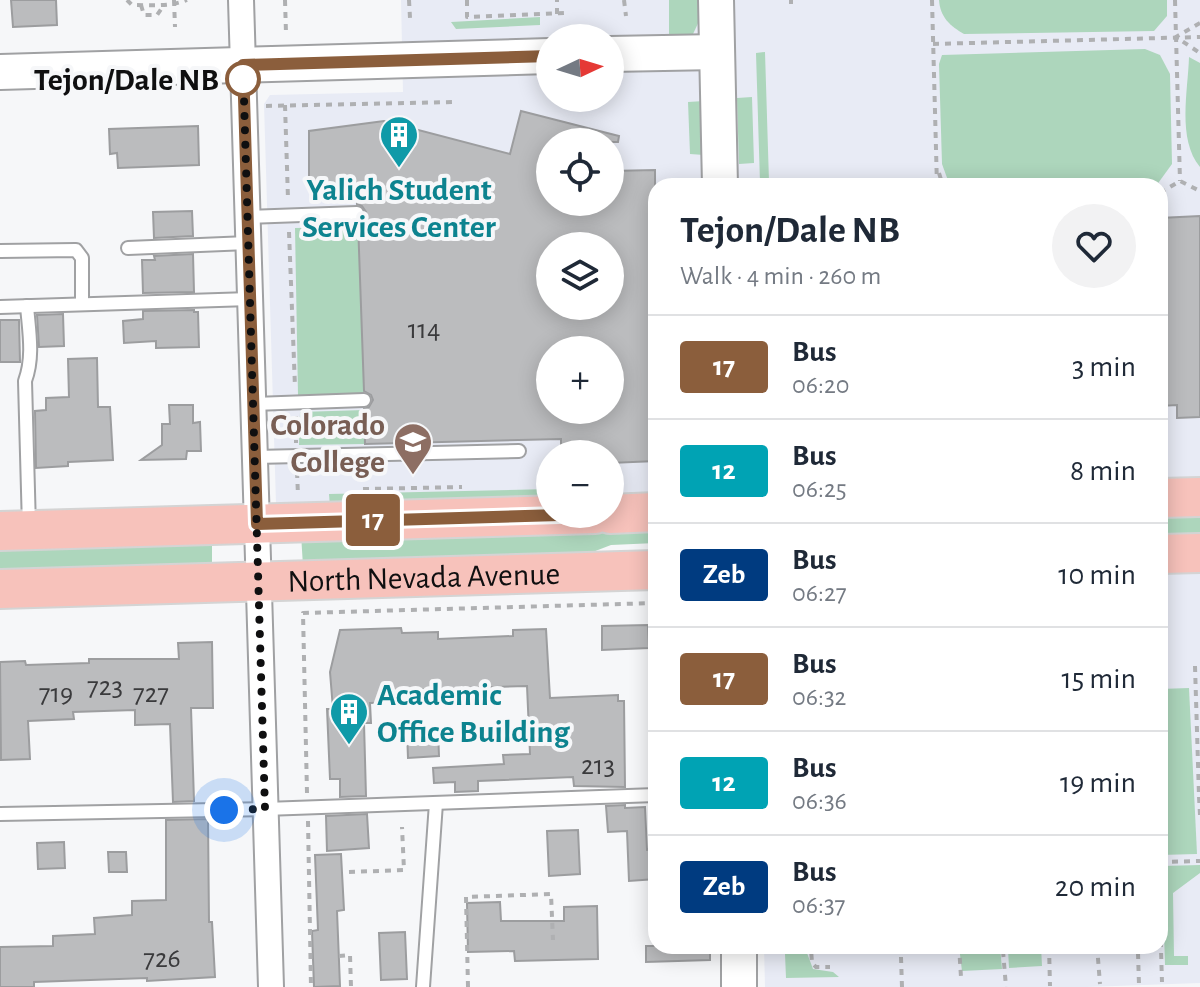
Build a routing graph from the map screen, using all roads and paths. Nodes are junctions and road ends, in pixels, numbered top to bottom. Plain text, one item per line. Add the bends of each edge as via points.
1 (127, 0) edge
2 (187, 0) edge
3 (241, 0) edge
4 (285, 0) edge
5 (409, 0) edge
6 (467, 0) edge
7 (557, 0) edge
8 (624, 0) edge
9 (716, 0) edge
10 (932, 0) edge
11 (1175, 0) edge
12 (174, 2) edge
13 (141, 5) junction
14 (164, 5) junction
15 (566, 13) dead end
16 (557, 14) junction
17 (626, 16) dead end
18 (410, 18) dead end
19 (1200, 23) edge
20 (175, 27) dead end
21 (286, 33) dead end
22 (1176, 37) junction
23 (1200, 37) edge
24 (933, 44) junction
25 (717, 52) junction
26 (1200, 53) edge
27 (624, 54) edge
28 (536, 56) edge
29 (243, 65) junction
30 (0, 72) edge
31 (452, 102) dead end
32 (285, 105) junction
33 (266, 106) dead end
34 (720, 178) edge
35 (939, 178) edge
36 (1180, 181) junction
37 (1168, 188) edge
38 (1200, 191) edge
39 (357, 213) dead end
40 (289, 215) junction
41 (247, 217) junction
42 (248, 243) junction
43 (128, 248) dead end
44 (0, 251) edge
45 (250, 299) junction
46 (82, 304) junction
47 (27, 306) junction
48 (0, 307) edge
49 (364, 400) dead end
50 (295, 402) junction
51 (253, 404) junction
52 (1171, 405) dead end
53 (1168, 406) edge
54 (519, 451) dead end
55 (255, 457) junction
56 (297, 457) junction
57 (1200, 497) edge
58 (1168, 498) edge
59 (648, 512) edge
60 (624, 513) edge
61 (536, 516) edge
62 (299, 522) junction
63 (257, 524) junction
64 (15, 531) edge
65 (1200, 553) edge
66 (1168, 554) edge
67 (648, 570) edge
68 (259, 583) junction
69 (0, 589) edge
70 (648, 603) edge
71 (1195, 666) dead end
72 (648, 795) edge
73 (1199, 796) edge
74 (436, 803) junction
75 (307, 808) junction
76 (265, 809) junction
77 (0, 814) edge
78 (1200, 815) edge
79 (402, 827) dead end
80 (1200, 861) edge
81 (1168, 862) edge
82 (349, 872) dead end
83 (553, 940) dead end
84 (751, 954) edge
85 (811, 954) edge
86 (960, 954) edge
87 (1003, 954) edge
88 (1049, 954) edge
89 (1098, 954) edge
90 (1138, 954) edge
91 (1161, 954) edge
92 (339, 956) dead end
93 (901, 957) dead end
94 (830, 967) dead end
95 (961, 977) dead end
96 (1162, 982) dead end
97 (1100, 984) dead end
98 (1139, 985) dead end
99 (1050, 986) edge
100 (271, 987) edge
101 (311, 987) edge
102 (351, 987) edge
103 (423, 987) edge
104 (468, 987) edge
105 (739, 987) edge
106 (902, 987) edge
107 (1006, 987) edge

1 - 13 path
2 - 12 path
3 - 29 street
4 - 21 path
5 - 18 path
6 - 16 path via 467,17
7 - 16 path
8 - 17 path
9 - 25 street
10 - 24 path
11 - 22 path
12 - 14 path
12 - 20 path
13 - 14 path
13 - 14 path via 144,15 157,15
15 - 16 path
19 - 22 path
22 - 23 path
22 - 24 path
22 - 26 path
22 - 36 path
24 - 35 path
25 - 27 street
25 - 34 street
28 - 29 street
29 - 30 street
29 - 41 street
31 - 32 path
32 - 33 path
32 - 40 path
36 - 37 path
36 - 38 path
39 - 40 lane
40 - 41 lane
40 - 50 path
41 - 42 street
42 - 43 lane
42 - 45 street
44 - 46 lane via 76,250 82,258
45 - 46 lane
45 - 51 street
46 - 47 lane
47 - 48 lane
47 - 64 lane via 30,360
49 - 50 lane
50 - 51 lane
50 - 56 path
51 - 55 street
52 - 53 path
54 - 56 lane
55 - 56 lane
55 - 63 street
56 - 62 path
57 - 58 main road
59 - 60 main road
61 - 62 main road, North Nevada Avenue
62 - 63 main road, North Nevada Avenue
63 - 64 main road, North Nevada Avenue
63 - 68 street
65 - 66 main road
67 - 68 main road, North Nevada Avenue
68 - 69 main road, North Nevada Avenue
68 - 76 street
70 - 75 path via 303,613
71 - 73 path
72 - 74 lane
73 - 78 path
74 - 75 lane
74 - 103 lane
75 - 76 lane
75 - 101 path
76 - 77 lane
76 - 100 street
79 - 82 path via 404,870
80 - 81 path
83 - 104 path via 551,894 466,897
84 - 105 street
85 - 94 path via 816,967
86 - 95 path
87 - 107 path
88 - 99 path
89 - 97 path
90 - 98 path
91 - 96 path
92 - 102 path via 350,955
93 - 106 path

